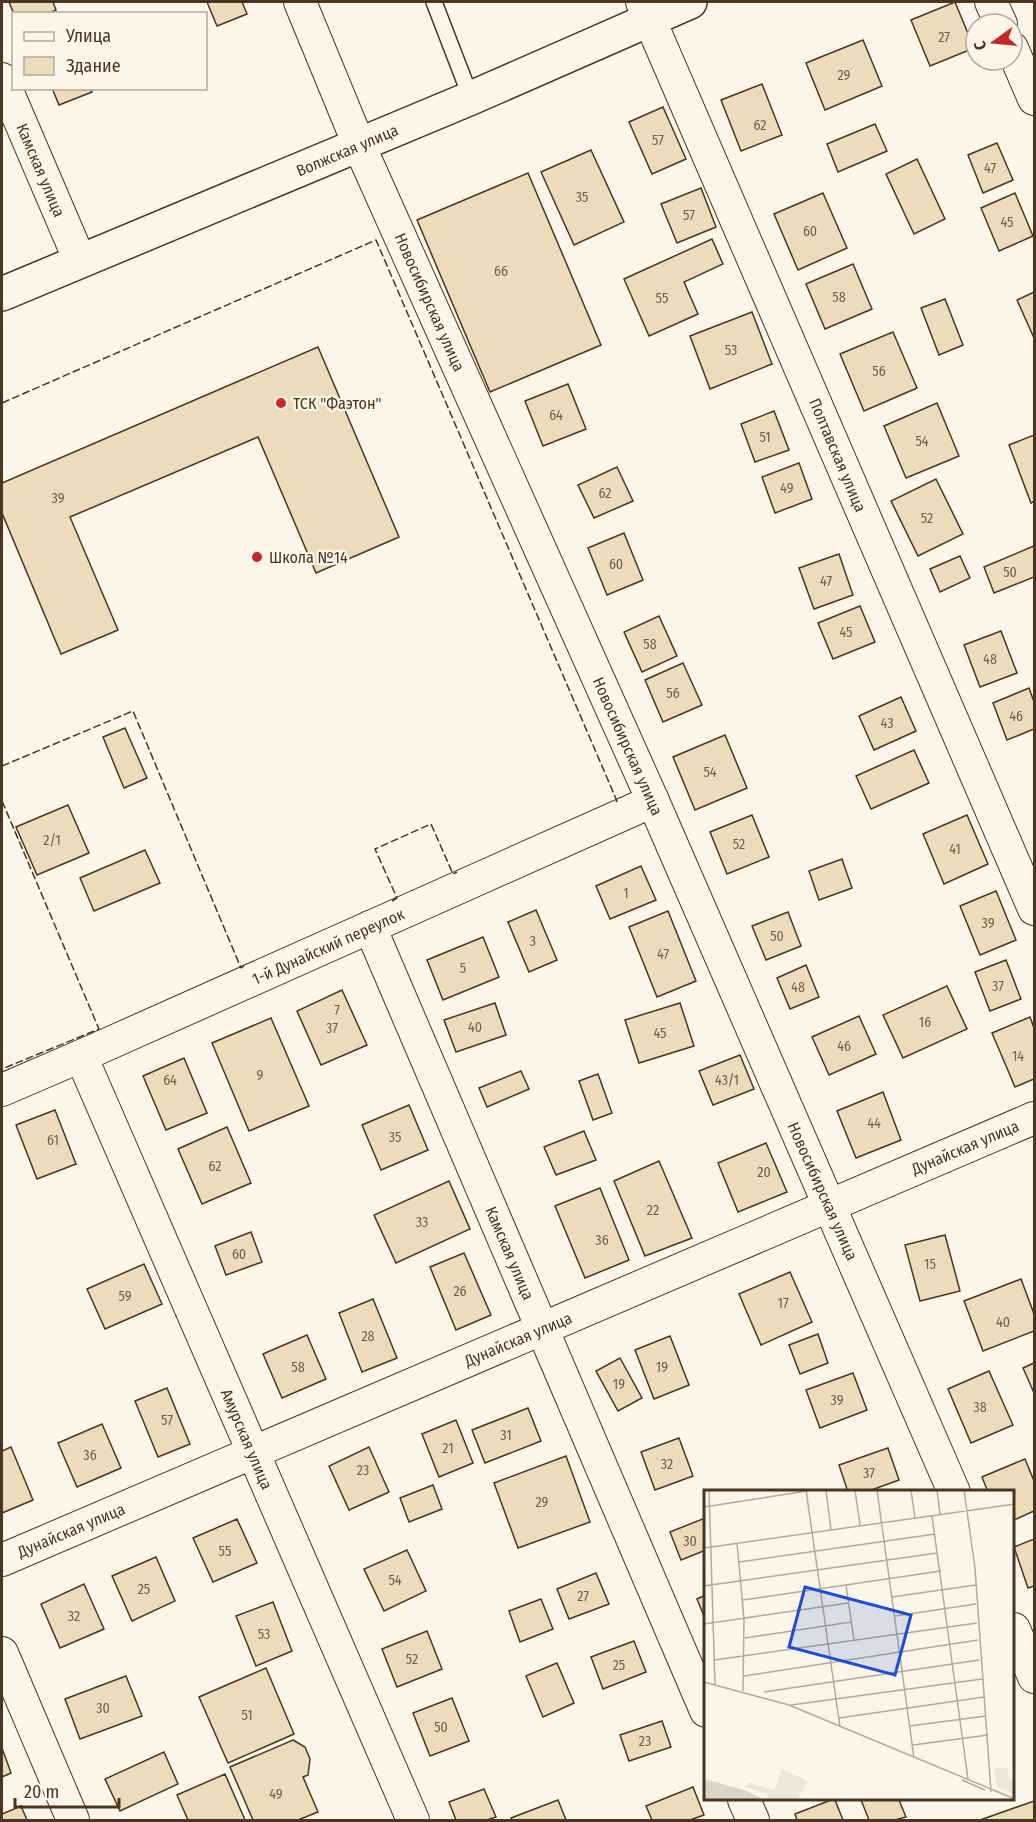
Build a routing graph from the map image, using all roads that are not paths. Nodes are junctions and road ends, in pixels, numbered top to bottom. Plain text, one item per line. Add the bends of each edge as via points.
1 (300, 2) edge
2 (434, 2) edge
3 (690, 2) edge
4 (645, 10) edge
5 (1023, 72) edge
6 (2, 78) edge
7 (471, 98) junction
8 (1035, 99) edge
9 (359, 145) junction
10 (80, 261) junction
11 (2, 294) edge
12 (653, 801) junction
13 (1035, 909) edge
14 (370, 927) junction
15 (81, 1056) junction
16 (2, 1090) edge
17 (1035, 1118) edge
18 (829, 1205) junction
19 (543, 1328) junction
20 (253, 1452) junction
21 (953, 1490) edge
22 (2, 1560) edge
23 (1015, 1631) edge
24 (2, 1653) edge
25 (1035, 1677) edge
26 (704, 1706) edge
27 (744, 1801) edge
28 (73, 1821) edge
29 (413, 1821) edge
30 (753, 1821) edge

1 - 9 street, Новосибирская улица
2 - 7 lane
3 - 4 street, Волжская улица
4 - 7 street, Волжская улица
4 - 13 street, Полтавская улица
5 - 8 street
6 - 10 street, Камская улица
7 - 9 street, Волжская улица
9 - 10 street, Волжская улица
9 - 12 street, Новосибирская улица
10 - 11 street, Волжская улица
12 - 14 street, 1-й Дунайский переулок
12 - 18 street, Новосибирская улица
14 - 15 street, 1-й Дунайский переулок
14 - 19 street, Камская улица
15 - 16 street, 1-й Дунайский переулок
15 - 20 street, Амурская улица
17 - 18 street, Дунайская улица
18 - 19 street, Дунайская улица
18 - 21 street, Новосибирская улица
19 - 20 street, Дунайская улица
19 - 26 street, Камская улица
20 - 22 street, Дунайская улица
20 - 29 street, Амурская улица
23 - 25 street
24 - 28 street
27 - 30 street

